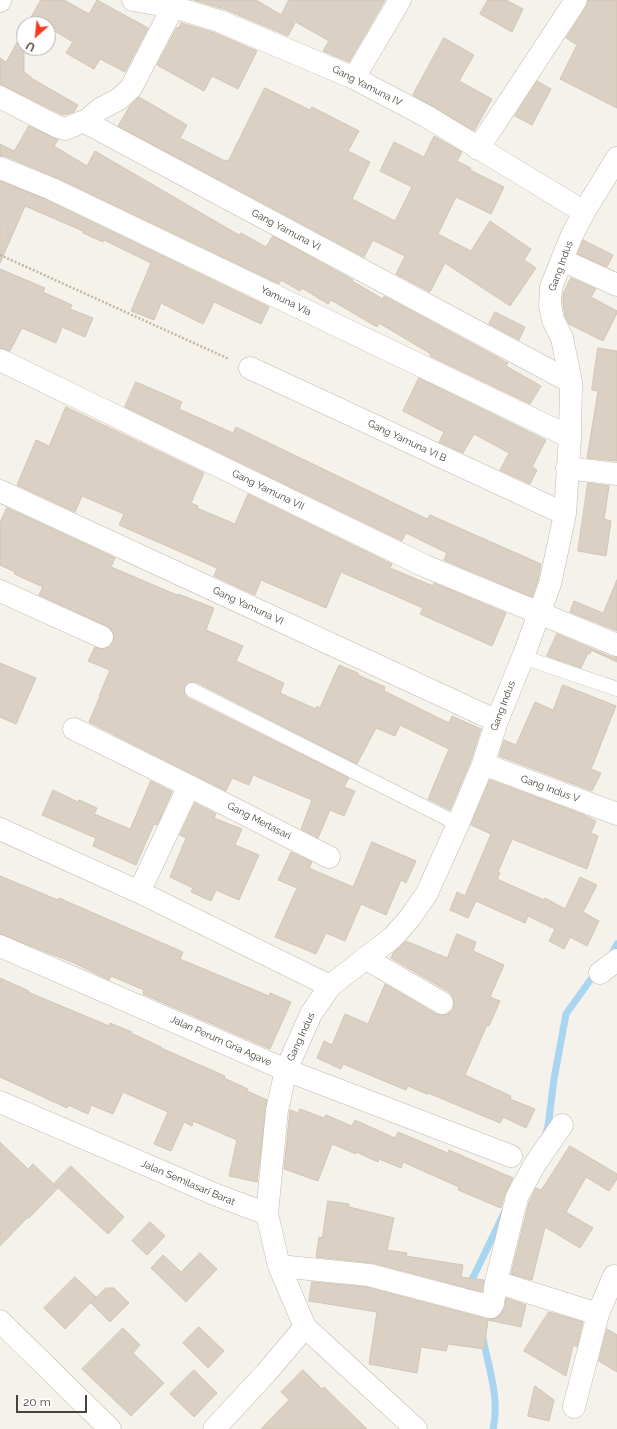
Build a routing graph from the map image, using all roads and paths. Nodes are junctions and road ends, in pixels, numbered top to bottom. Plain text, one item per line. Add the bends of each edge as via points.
1 (133, 0) edge
2 (400, 0) edge
3 (576, 0) edge
4 (173, 7) junction
5 (354, 78) junction
6 (0, 97) edge
7 (85, 122) junction
8 (478, 149) junction
9 (617, 158) edge
10 (0, 168) edge
11 (584, 212) junction
12 (0, 255) edge
13 (562, 260) junction
14 (617, 285) edge
15 (0, 360) edge
16 (250, 368) joint
17 (571, 382) junction
18 (570, 437) junction
19 (567, 468) junction
20 (617, 474) edge
21 (0, 491) edge
22 (565, 514) junction
23 (0, 591) edge
24 (539, 613) junction
25 (102, 637) dead end
26 (617, 645) edge
27 (523, 658) junction
28 (617, 689) edge
29 (192, 690) dead end
30 (497, 721) junction
31 (74, 729) dead end
32 (482, 764) junction
33 (189, 786) junction
34 (617, 814) edge
35 (458, 824) junction
36 (0, 829) edge
37 (329, 857) dead end
38 (139, 892) junction
39 (0, 946) edge
40 (365, 958) junction
41 (617, 960) edge
42 (600, 973) dead end
43 (330, 986) junction
44 (442, 1003) dead end
45 (286, 1070) junction
46 (0, 1102) edge
47 (562, 1125) dead end
48 (511, 1156) dead end
49 (267, 1214) junction
50 (279, 1266) junction
51 (616, 1276) edge
52 (496, 1282) junction
53 (598, 1314) junction
54 (0, 1321) edge
55 (305, 1327) junction
56 (574, 1407) dead end
57 (110, 1429) edge
58 (214, 1429) edge
59 (416, 1429) edge

1 - 4 street, Gang Yamuna IV
2 - 5 street
3 - 8 street
4 - 5 street, Gang Yamuna IV via 219,22
4 - 7 street via 131,88
5 - 8 street, Gang Yamuna IV via 426,116
6 - 7 street via 65,129
7 - 17 street, Gang Yamuna VI
8 - 11 street, Gang Yamuna IV
9 - 11 street, Gang Indus
10 - 18 street, Yamuna VIa via 59,192
11 - 13 street, Gang Indus
12 - 16 path
13 - 14 street
13 - 17 street, Gang Indus via 551,287 550,305 553,320 562,338
15 - 24 street, Gang Yamuna VII via 425,566
16 - 22 street, Gang Yamuna VI B
17 - 18 street, Gang Indus
18 - 19 street, Gang Indus
19 - 20 street
19 - 22 street, Gang Indus
21 - 30 street, Gang Yamuna VI
22 - 24 street, Gang Indus via 550,584
23 - 25 street
24 - 26 street, Gang Yamuna VII
24 - 27 street, Gang Indus
27 - 28 lane
27 - 30 street, Gang Indus
29 - 35 lane
30 - 32 street, Gang Indus
31 - 33 street, Gang Mertasari
32 - 34 street, Gang Indus V
32 - 35 street, Gang Indus
33 - 37 street, Gang Mertasari
33 - 38 street
35 - 40 street, Gang Indus via 427,893 409,919 393,937
36 - 38 street
38 - 43 street
39 - 45 street, Jalan Perum Gria Agave
40 - 43 street, Gang Indus
40 - 44 street
41 - 42 street
43 - 45 street, Gang Indus via 310,1014
45 - 48 street, Jalan Perum Gria Agave
45 - 49 street, Gang Indus via 277,1110
46 - 49 street, Jalan Semilasari Barat via 214,1194
47 - 52 street via 535,1164 517,1197
49 - 50 street
50 - 52 street via 368,1275 491,1307
50 - 55 street
51 - 53 street
52 - 53 street
53 - 56 street
54 - 57 street
55 - 58 street
55 - 59 street

